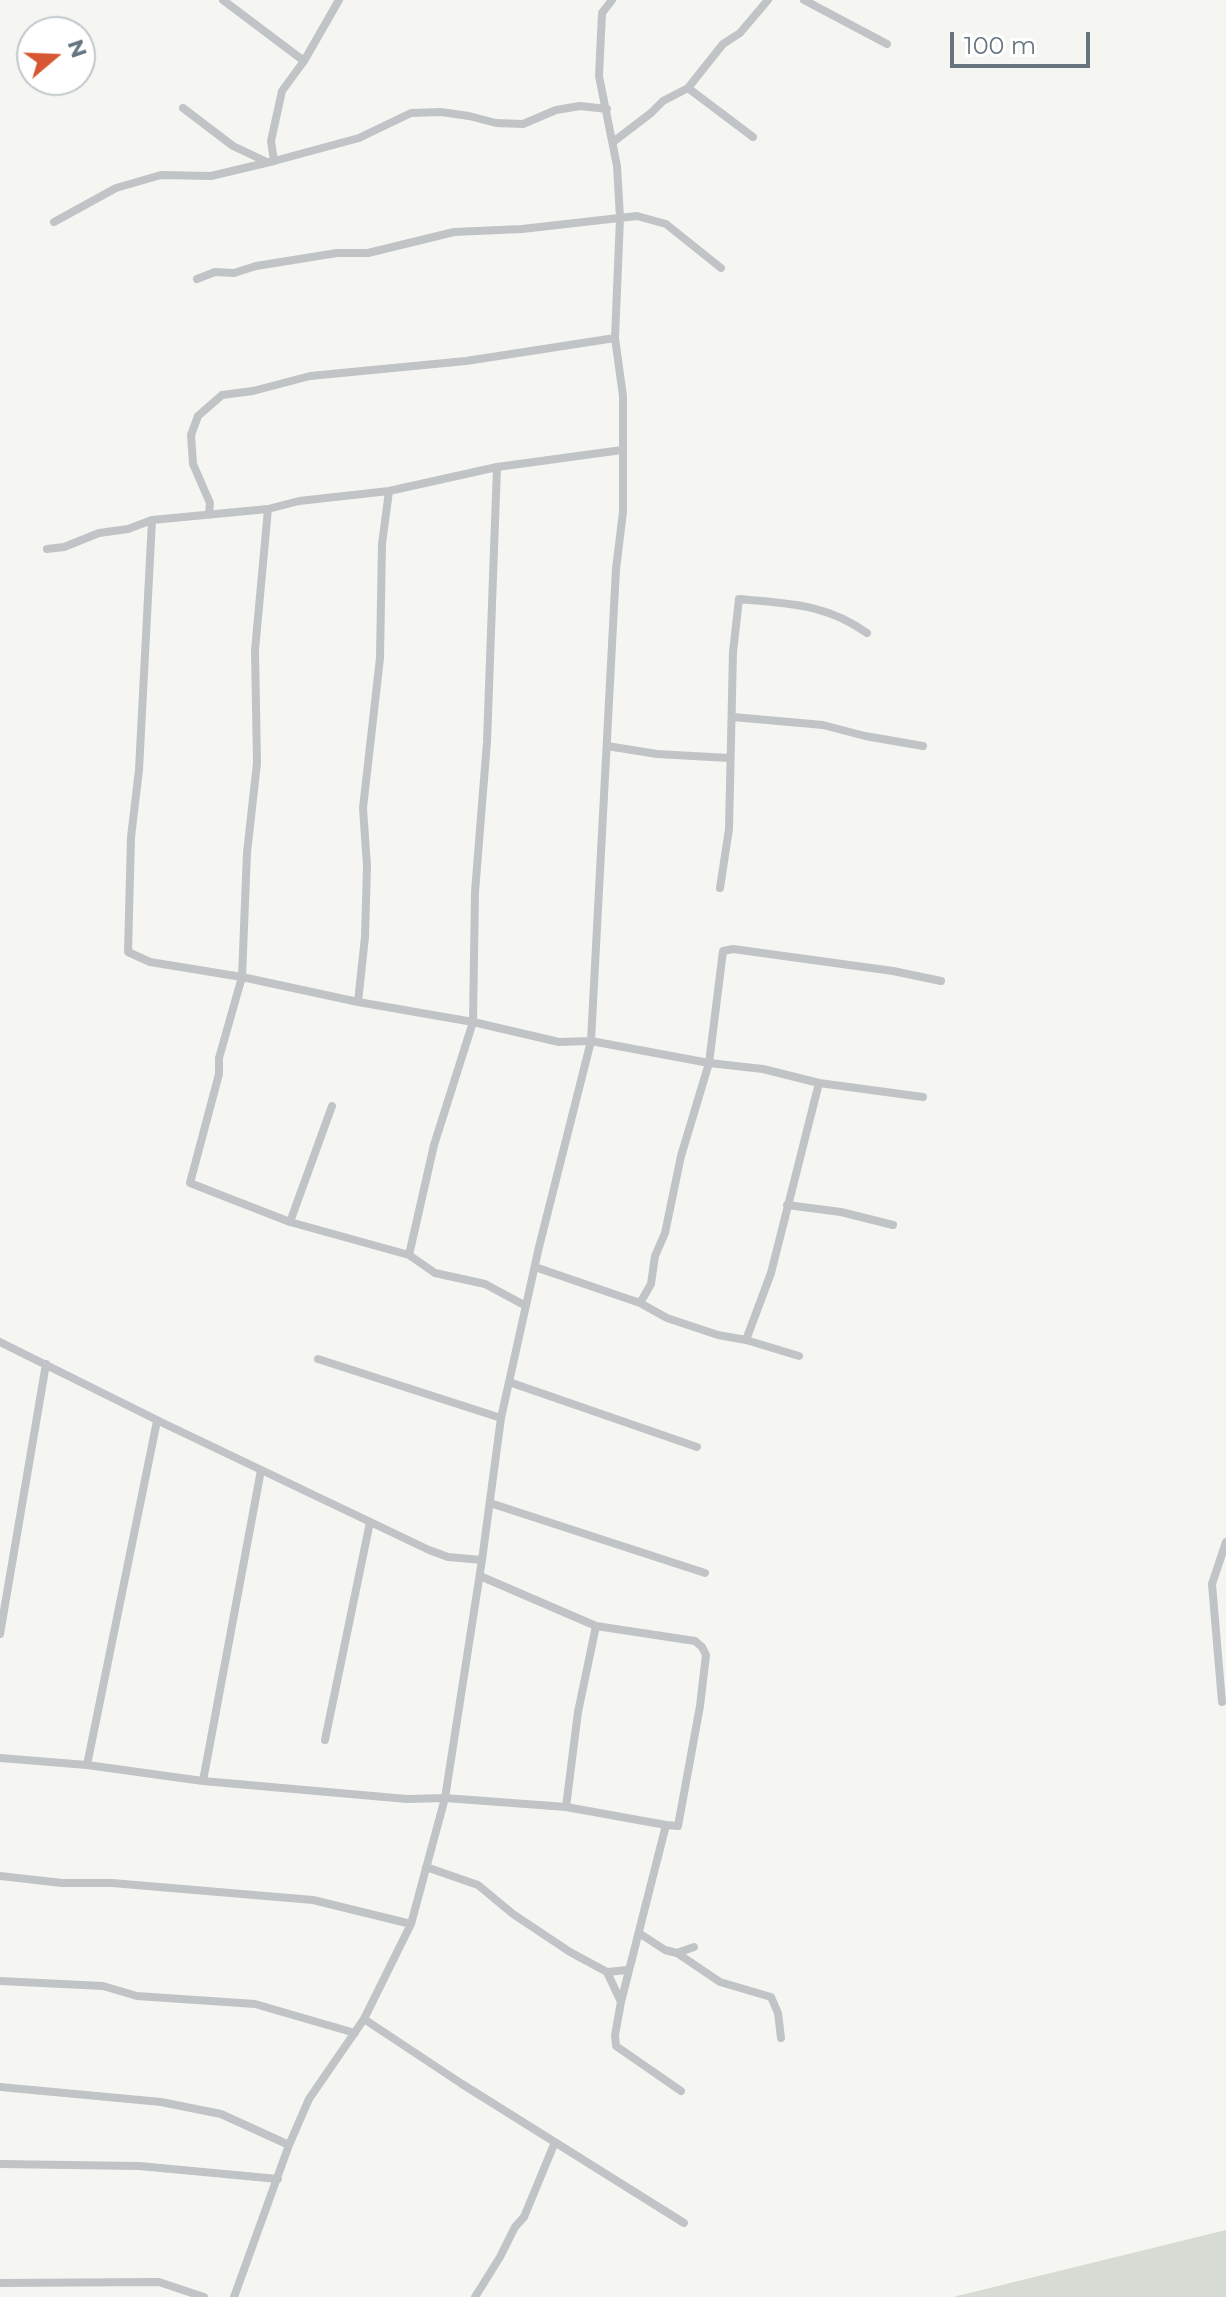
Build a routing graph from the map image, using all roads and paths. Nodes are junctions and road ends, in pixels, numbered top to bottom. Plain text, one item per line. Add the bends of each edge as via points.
1 (223, 0) edge
2 (339, 0) edge
3 (612, 0) edge
4 (768, 0) edge
5 (804, 0) edge
6 (887, 44) dead end
7 (304, 61) junction
8 (688, 88) junction
9 (183, 108) dead end
10 (607, 109) junction
11 (753, 137) dead end
12 (613, 142) junction
13 (271, 161) junction
14 (620, 218) junction
15 (54, 222) dead end
16 (721, 268) dead end
17 (197, 279) dead end
18 (615, 338) junction
19 (622, 450) junction
20 (497, 467) junction
21 (389, 491) junction
22 (268, 509) junction
23 (209, 514) junction
24 (152, 520) junction
25 (47, 549) dead end
26 (867, 633) dead end
27 (733, 717) junction
28 (607, 746) junction
29 (923, 746) dead end
30 (729, 758) junction
31 (720, 888) dead end
32 (242, 977) junction
33 (941, 981) dead end
34 (358, 1002) junction
35 (473, 1022) junction
36 (591, 1041) junction
37 (709, 1063) junction
38 (819, 1083) junction
39 (923, 1097) dead end
40 (332, 1106) dead end
41 (787, 1205) junction
42 (290, 1222) junction
43 (893, 1225) dead end
44 (409, 1255) junction
45 (535, 1267) junction
46 (640, 1303) junction
47 (526, 1306) junction
48 (746, 1340) junction
49 (0, 1342) edge
50 (799, 1356) dead end
51 (318, 1359) dead end
52 (46, 1364) junction
53 (509, 1382) junction
54 (501, 1418) junction
55 (157, 1421) junction
56 (697, 1447) dead end
57 (261, 1470) junction
58 (490, 1503) junction
59 (370, 1522) junction
60 (1226, 1542) edge
61 (482, 1560) junction
62 (705, 1573) dead end
63 (480, 1576) junction
64 (596, 1626) junction
65 (0, 1634) edge
66 (1222, 1702) dead end
67 (325, 1740) dead end
68 (0, 1758) edge
69 (87, 1765) junction
70 (203, 1781) junction
71 (445, 1798) junction
72 (566, 1807) junction
73 (666, 1825) junction
74 (426, 1867) junction
75 (0, 1876) edge
76 (411, 1924) junction
77 (639, 1933) junction
78 (694, 1947) dead end
79 (677, 1953) junction
80 (628, 1970) junction
81 (607, 1972) junction
82 (0, 1981) edge
83 (621, 2002) junction
84 (364, 2019) junction
85 (355, 2033) junction
86 (781, 2038) dead end
87 (0, 2087) edge
88 (681, 2091) dead end
89 (555, 2142) junction
90 (289, 2145) junction
91 (0, 2164) edge
92 (278, 2179) junction
93 (684, 2223) dead end
94 (0, 2283) edge
95 (204, 2297) edge
96 (234, 2297) edge
97 (475, 2297) edge

1 - 7 street
2 - 7 street
3 - 10 street via 602,13 599,76
4 - 8 street
5 - 6 street
7 - 13 street via 282,91
8 - 11 street
8 - 12 street via 663,101
9 - 13 street via 233,146
10 - 12 street
10 - 13 street via 556,110 523,124 411,113 359,138
12 - 14 street
13 - 15 street via 211,176 161,175 116,188
14 - 16 street via 652,218 666,224
14 - 17 street via 454,232 368,253 337,253
14 - 18 street
18 - 19 street via 623,396
18 - 23 street via 466,361 310,376 222,395 198,416 191,435 193,464 210,503
19 - 20 street
19 - 28 street via 623,512
20 - 21 street
20 - 35 street
21 - 22 street
21 - 34 street via 382,544 380,658 363,808 367,866
22 - 23 street
22 - 32 street via 255,650 257,763
23 - 24 street
24 - 25 street
24 - 32 street via 128,952 150,962
26 - 27 street via 844,617 802,605 739,599
27 - 29 street via 823,725
27 - 30 street
28 - 30 street
28 - 36 street
30 - 31 street via 729,829
32 - 34 street
32 - 42 street via 190,1183
33 - 37 street via 723,951
34 - 35 street
35 - 36 street via 559,1042
35 - 44 street via 434,1145
36 - 37 street
36 - 45 street
37 - 38 street
37 - 46 street via 651,1284
38 - 39 street
38 - 41 street
40 - 42 street
41 - 43 street
41 - 48 street via 771,1273
42 - 44 street
44 - 47 street via 435,1273 485,1284
45 - 46 street
45 - 47 street
46 - 48 street via 667,1318
47 - 53 street
48 - 50 street
49 - 52 street
51 - 54 street
52 - 55 street
52 - 65 street
53 - 54 street
53 - 56 street
54 - 58 street
55 - 57 street
55 - 69 street
57 - 59 street
57 - 70 street
58 - 61 street
58 - 62 street
59 - 61 street via 448,1557
59 - 67 street
60 - 66 street via 1212,1584
61 - 63 street
63 - 64 street
63 - 71 street
64 - 72 street
64 - 73 street via 695,1641 706,1655 678,1826
68 - 69 street
69 - 70 street
70 - 71 street
71 - 72 street
71 - 74 street
72 - 73 street
73 - 77 street
74 - 76 street
74 - 81 street via 478,1885 513,1914
75 - 76 street via 313,1900
76 - 84 street
77 - 79 street
77 - 80 street
78 - 79 street
79 - 86 street via 720,1982 771,1997
80 - 81 street
80 - 83 street
81 - 83 street
82 - 85 street via 103,1986 137,1996 255,2004
83 - 88 street via 616,2046
84 - 85 street
84 - 89 street
85 - 90 street via 309,2099
87 - 90 street via 161,2102 221,2114
89 - 93 street
89 - 97 street via 524,2217
90 - 92 street
91 - 92 street via 139,2166
92 - 96 street
94 - 95 street via 159,2282

